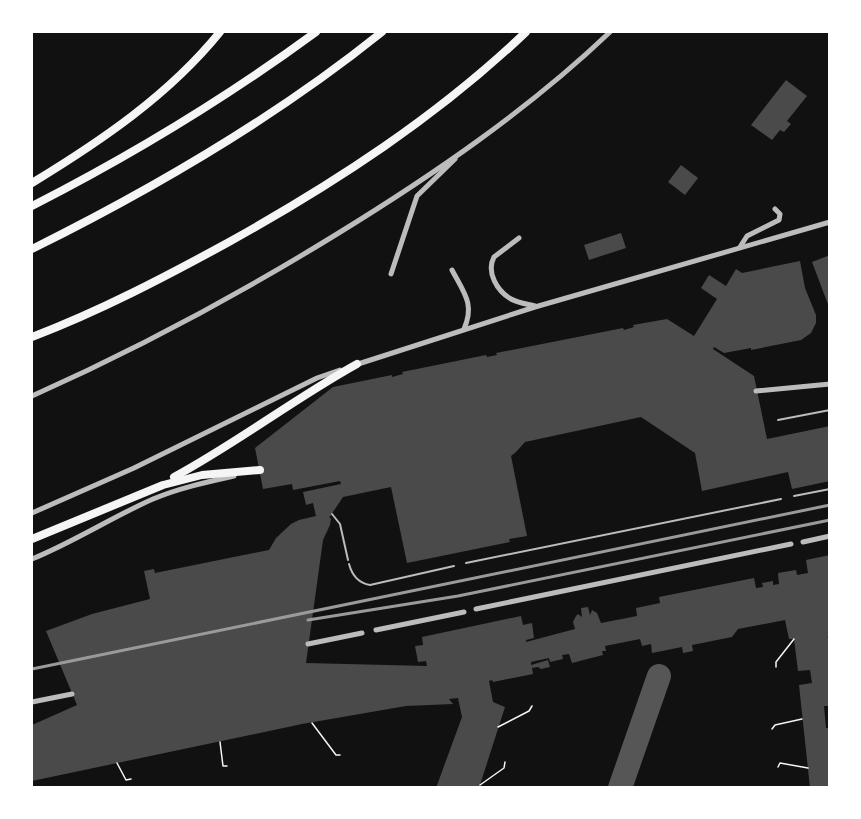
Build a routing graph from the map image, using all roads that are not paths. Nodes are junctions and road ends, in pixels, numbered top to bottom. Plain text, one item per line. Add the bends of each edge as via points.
1 (220, 32) edge
2 (316, 32) edge
3 (382, 32) edge
4 (526, 32) edge
5 (610, 32) edge
6 (463, 151) junction
7 (32, 183) edge
8 (32, 206) edge
9 (775, 209) dead end
10 (830, 222) edge
11 (519, 238) dead end
12 (740, 247) junction
13 (32, 249) edge
14 (452, 270) dead end
15 (391, 274) dead end
16 (535, 307) junction
17 (464, 329) junction
18 (32, 337) edge
19 (357, 364) junction
20 (830, 384) edge
21 (756, 391) dead end
22 (32, 396) edge
23 (830, 410) edge
24 (778, 420) dead end
25 (260, 470) joint
26 (152, 488) junction
27 (830, 489) edge
28 (794, 496) dead end
29 (781, 499) dead end
30 (32, 513) edge
31 (332, 514) dead end
32 (830, 536) edge
33 (32, 539) edge
34 (803, 542) dead end
35 (790, 544) dead end
36 (32, 559) edge
37 (348, 560) dead end
38 (466, 563) dead end
39 (349, 564) dead end
40 (454, 566) dead end
41 (476, 609) dead end
42 (464, 612) dead end
43 (376, 630) dead end
44 (362, 633) dead end
45 (309, 644) dead end
46 (72, 694) dead end
47 (32, 702) edge

1 - 7 highway via 142,109
2 - 8 highway via 193,117
3 - 13 highway via 221,144
4 - 18 highway via 446,101 345,172 181,267
5 - 6 street via 561,76
6 - 15 street via 417,196
6 - 22 street via 383,206 245,289
9 - 12 street via 779,220 747,236
10 - 12 street
11 - 16 street via 494,257 490,267 508,297
12 - 16 street
14 - 17 street via 470,306
16 - 17 street
17 - 19 street
19 - 26 highway via 222,451
19 - 30 street via 317,378
20 - 21 street
23 - 24 lane
25 - 26 highway via 202,475
25 - 36 street via 161,495
26 - 33 highway
27 - 28 lane
29 - 38 lane
31 - 37 lane via 340,524
32 - 34 street
35 - 41 street
39 - 40 lane via 356,579 370,585
42 - 43 street
44 - 45 street
46 - 47 street

